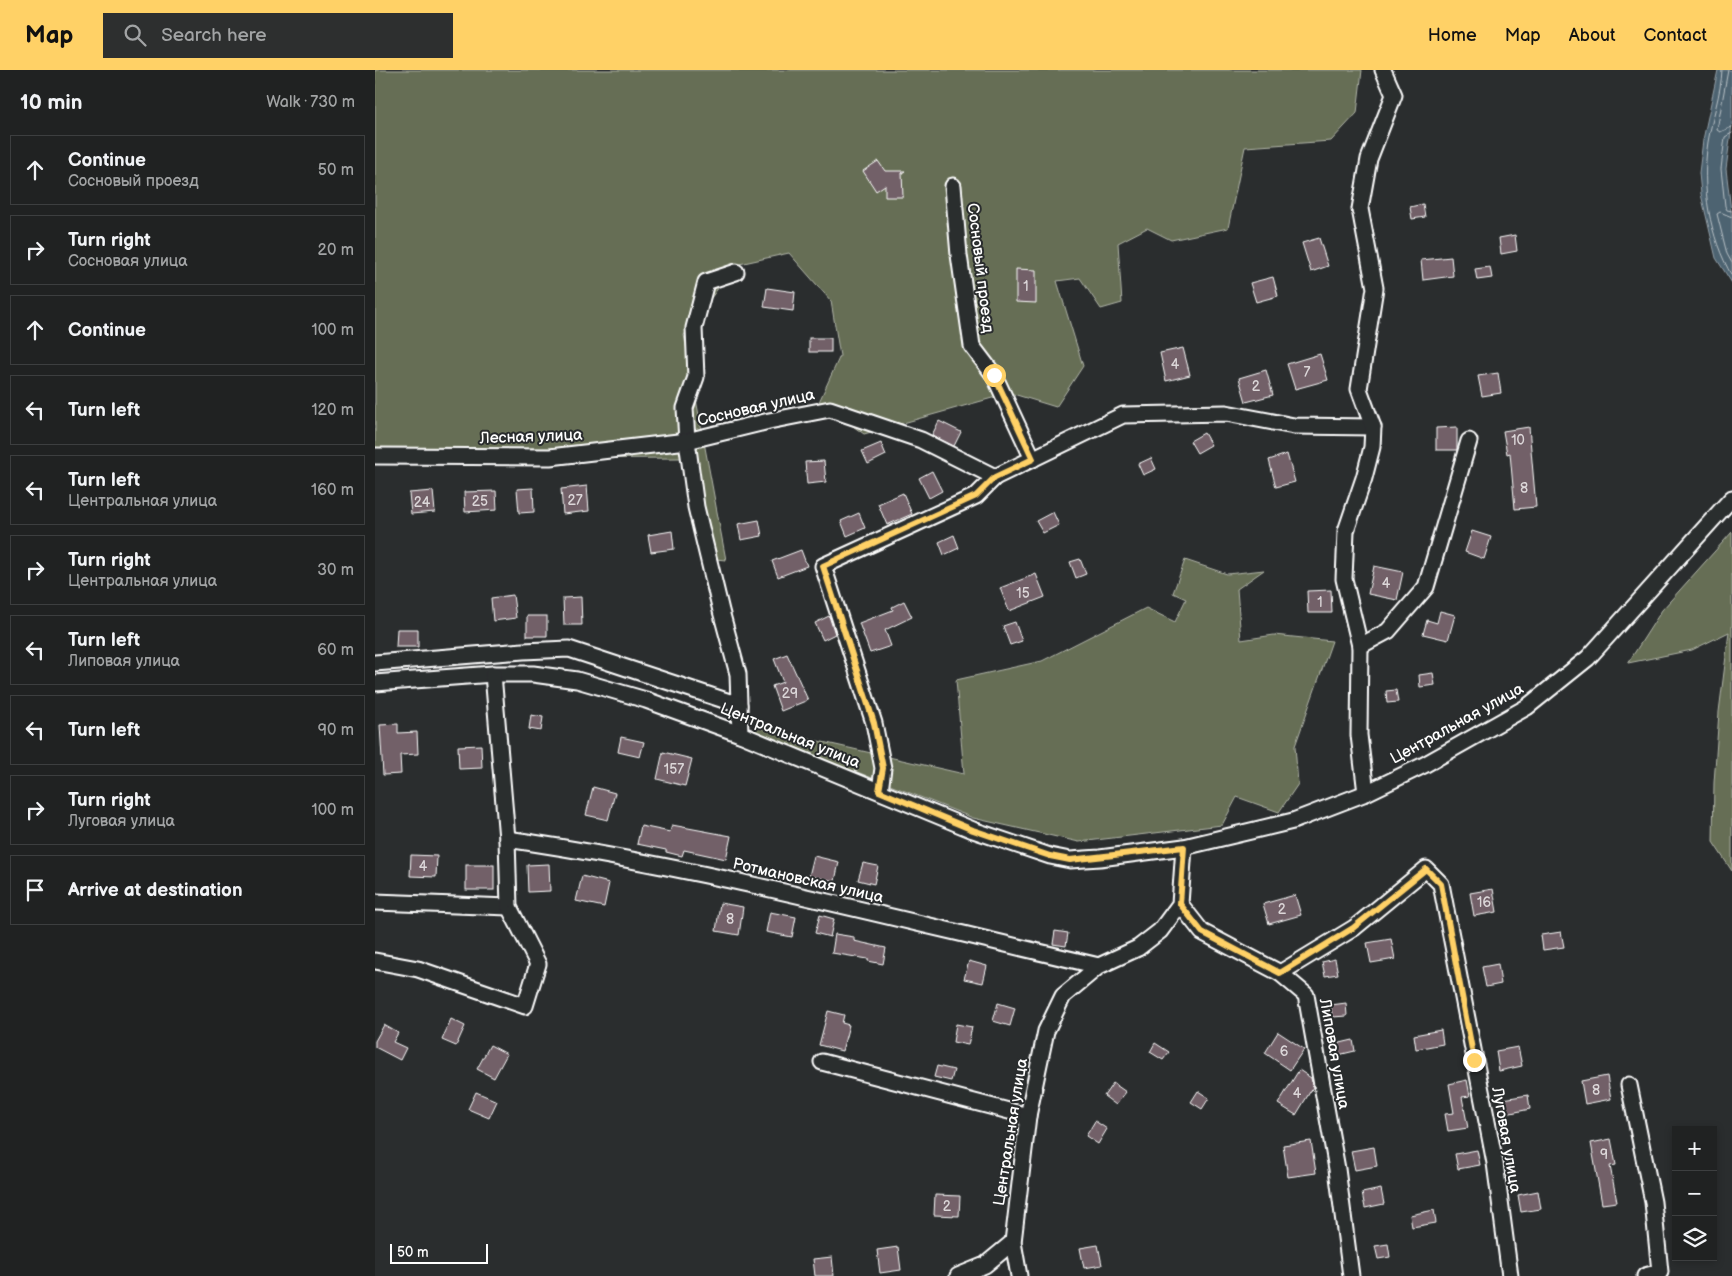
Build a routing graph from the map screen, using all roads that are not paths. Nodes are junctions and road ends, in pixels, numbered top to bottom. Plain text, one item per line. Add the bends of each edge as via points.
1 (1383, 70) edge
2 (953, 186) dead end
3 (736, 272) dead end
4 (1373, 427) junction
5 (687, 441) junction
6 (1469, 441) dead end
7 (375, 456) edge
8 (1033, 459) junction
9 (995, 477) junction
10 (1732, 498) edge
11 (1360, 646) junction
12 (375, 664) edge
13 (493, 674) junction
14 (375, 683) edge
15 (739, 705) junction
16 (740, 734) junction
17 (879, 791) junction
18 (1366, 792) junction
19 (507, 839) junction
20 (1184, 847) junction
21 (375, 902) edge
22 (1180, 904) junction
23 (509, 907) junction
24 (375, 961) edge
25 (1099, 966) junction
26 (1280, 973) junction
27 (822, 1062) dead end
28 (1629, 1085) dead end
29 (1028, 1116) junction
30 (1013, 1242) junction
31 (958, 1276) edge
32 (1019, 1276) edge
33 (1351, 1276) edge
34 (1510, 1276) edge
35 (1645, 1276) edge

1 - 4 street via 1394,94 1369,159 1360,209 1375,288 1359,389
2 - 8 street, Сосновый проезд via 972,346 994,375
3 - 5 street via 706,282 694,328 696,377 685,408
4 - 8 street via 1295,426 1226,413 1123,415
4 - 11 street via 1364,478 1346,531 1344,579
5 - 7 street, Лесная улица via 550,457
5 - 9 street, Сосновая улица via 830,409 921,440
5 - 15 street, Сосновая улица via 696,507 738,674
6 - 11 street via 1426,587 1387,632
8 - 9 street
9 - 17 street via 976,496 823,566 874,723 883,768
10 - 18 street, Центральная улица via 1588,658 1535,701 1425,765
11 - 18 street via 1359,735
12 - 15 street via 569,650
13 - 14 street, Центральная улица
13 - 16 street, Центральная улица via 533,674 577,680 646,700
13 - 19 street
15 - 16 street, Сосновая улица
16 - 17 street, Центральная улица
17 - 20 street, Центральная улица via 973,830 1057,858 1100,858
18 - 20 street, Центральная улица via 1293,821
19 - 23 street
19 - 25 street, Ротмановская улица via 587,851
20 - 22 street
21 - 23 street
22 - 25 street, Центральная улица via 1160,931 1138,948
22 - 26 street, Липовая улица via 1202,932
23 - 24 street via 539,964 525,1006 418,969
25 - 29 street, Центральная улица via 1063,996 1046,1031
26 - 33 street, Липовая улица via 1306,995 1337,1168
26 - 34 street, Луговая улица via 1353,928 1426,869 1441,884 1495,1163
27 - 29 street
28 - 35 street via 1653,1202 1660,1272
29 - 30 street, Центральная улица
30 - 31 street via 985,1265
30 - 32 street, Центральная улица

